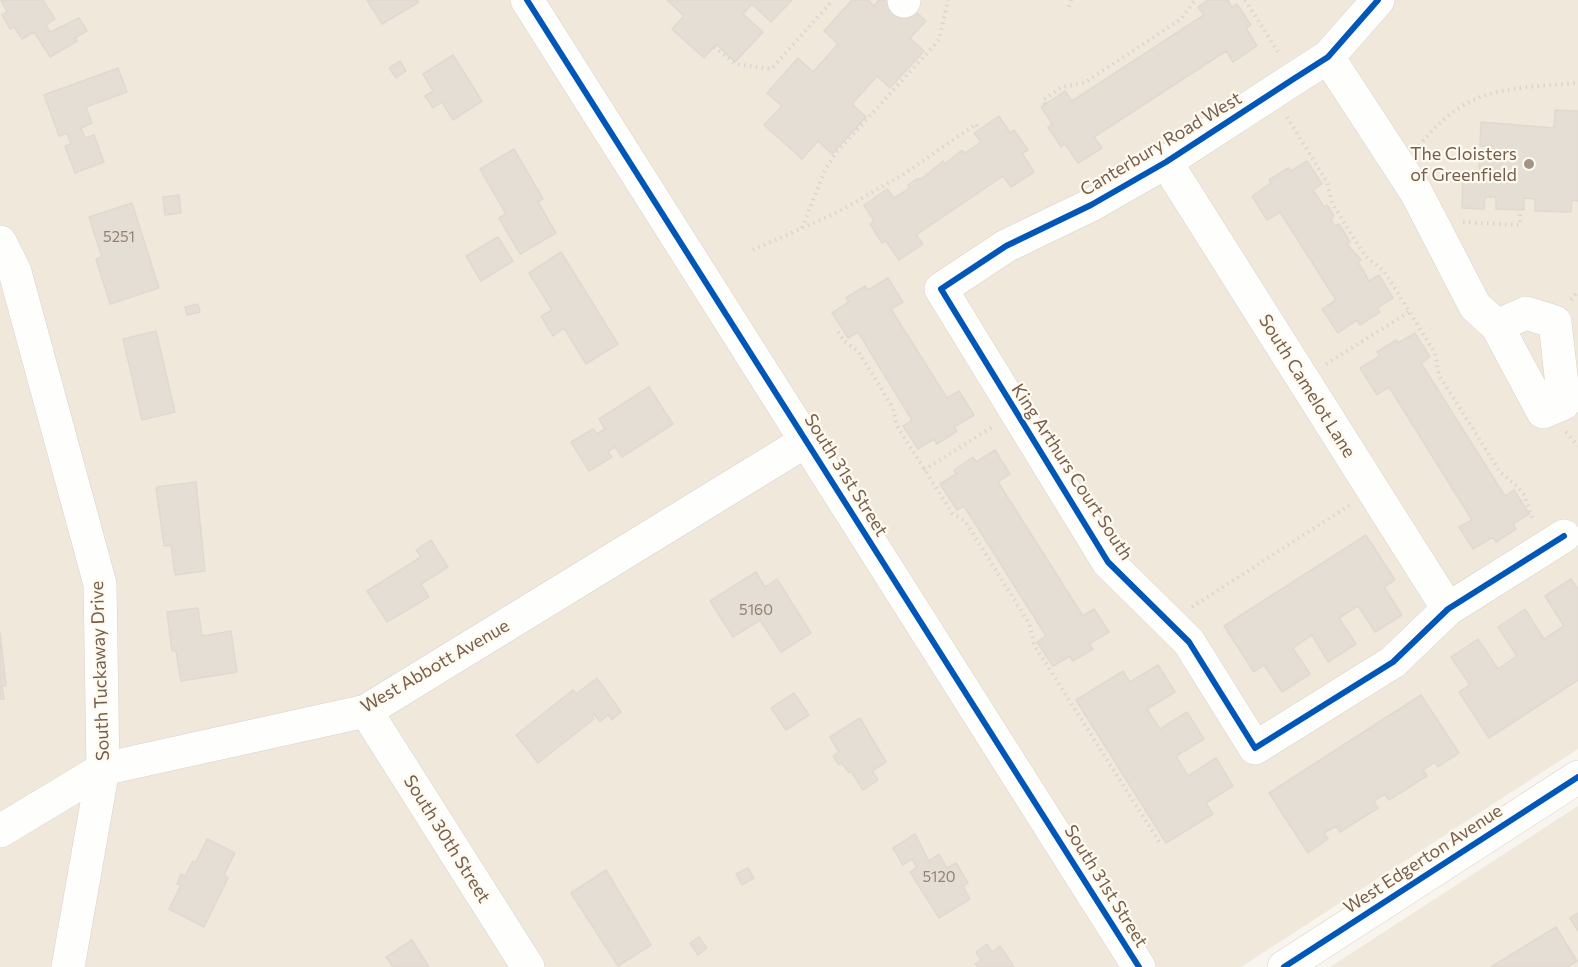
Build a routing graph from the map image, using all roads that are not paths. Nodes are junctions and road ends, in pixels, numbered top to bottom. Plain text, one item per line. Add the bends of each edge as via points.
1 (527, 0) edge
2 (1378, 0) edge
3 (1328, 57) junction
4 (1166, 162) junction
5 (0, 242) edge
6 (942, 289) joint
7 (1497, 326) dead end
8 (806, 441) junction
9 (1554, 542) road end
10 (1448, 609) junction
11 (366, 711) junction
12 (103, 769) junction
13 (1578, 777) edge
14 (0, 831) edge
15 (68, 967) edge
16 (528, 967) edge
17 (1139, 967) edge
18 (1284, 967) edge

1 - 8 street, South 31st Street
2 - 3 street, Canterbury Road West
3 - 4 street, Canterbury Road West
3 - 7 street via 1435,226 1475,306
4 - 6 street, Canterbury Road West via 1091,205 1006,246
4 - 10 street, South Camelot Lane
5 - 12 street, South Tuckaway Drive via 15,272 100,584
6 - 10 street, King Arthurs Court South via 1108,562 1188,642 1255,748 1393,662
8 - 11 street, West Abbott Avenue
8 - 17 street, South 31st Street
9 - 10 street
11 - 12 street, West Abbott Avenue
11 - 16 street, South 30th Street
12 - 14 street, West Abbott Avenue
12 - 15 street, South Tuckaway Drive
13 - 18 street, West Edgerton Avenue

